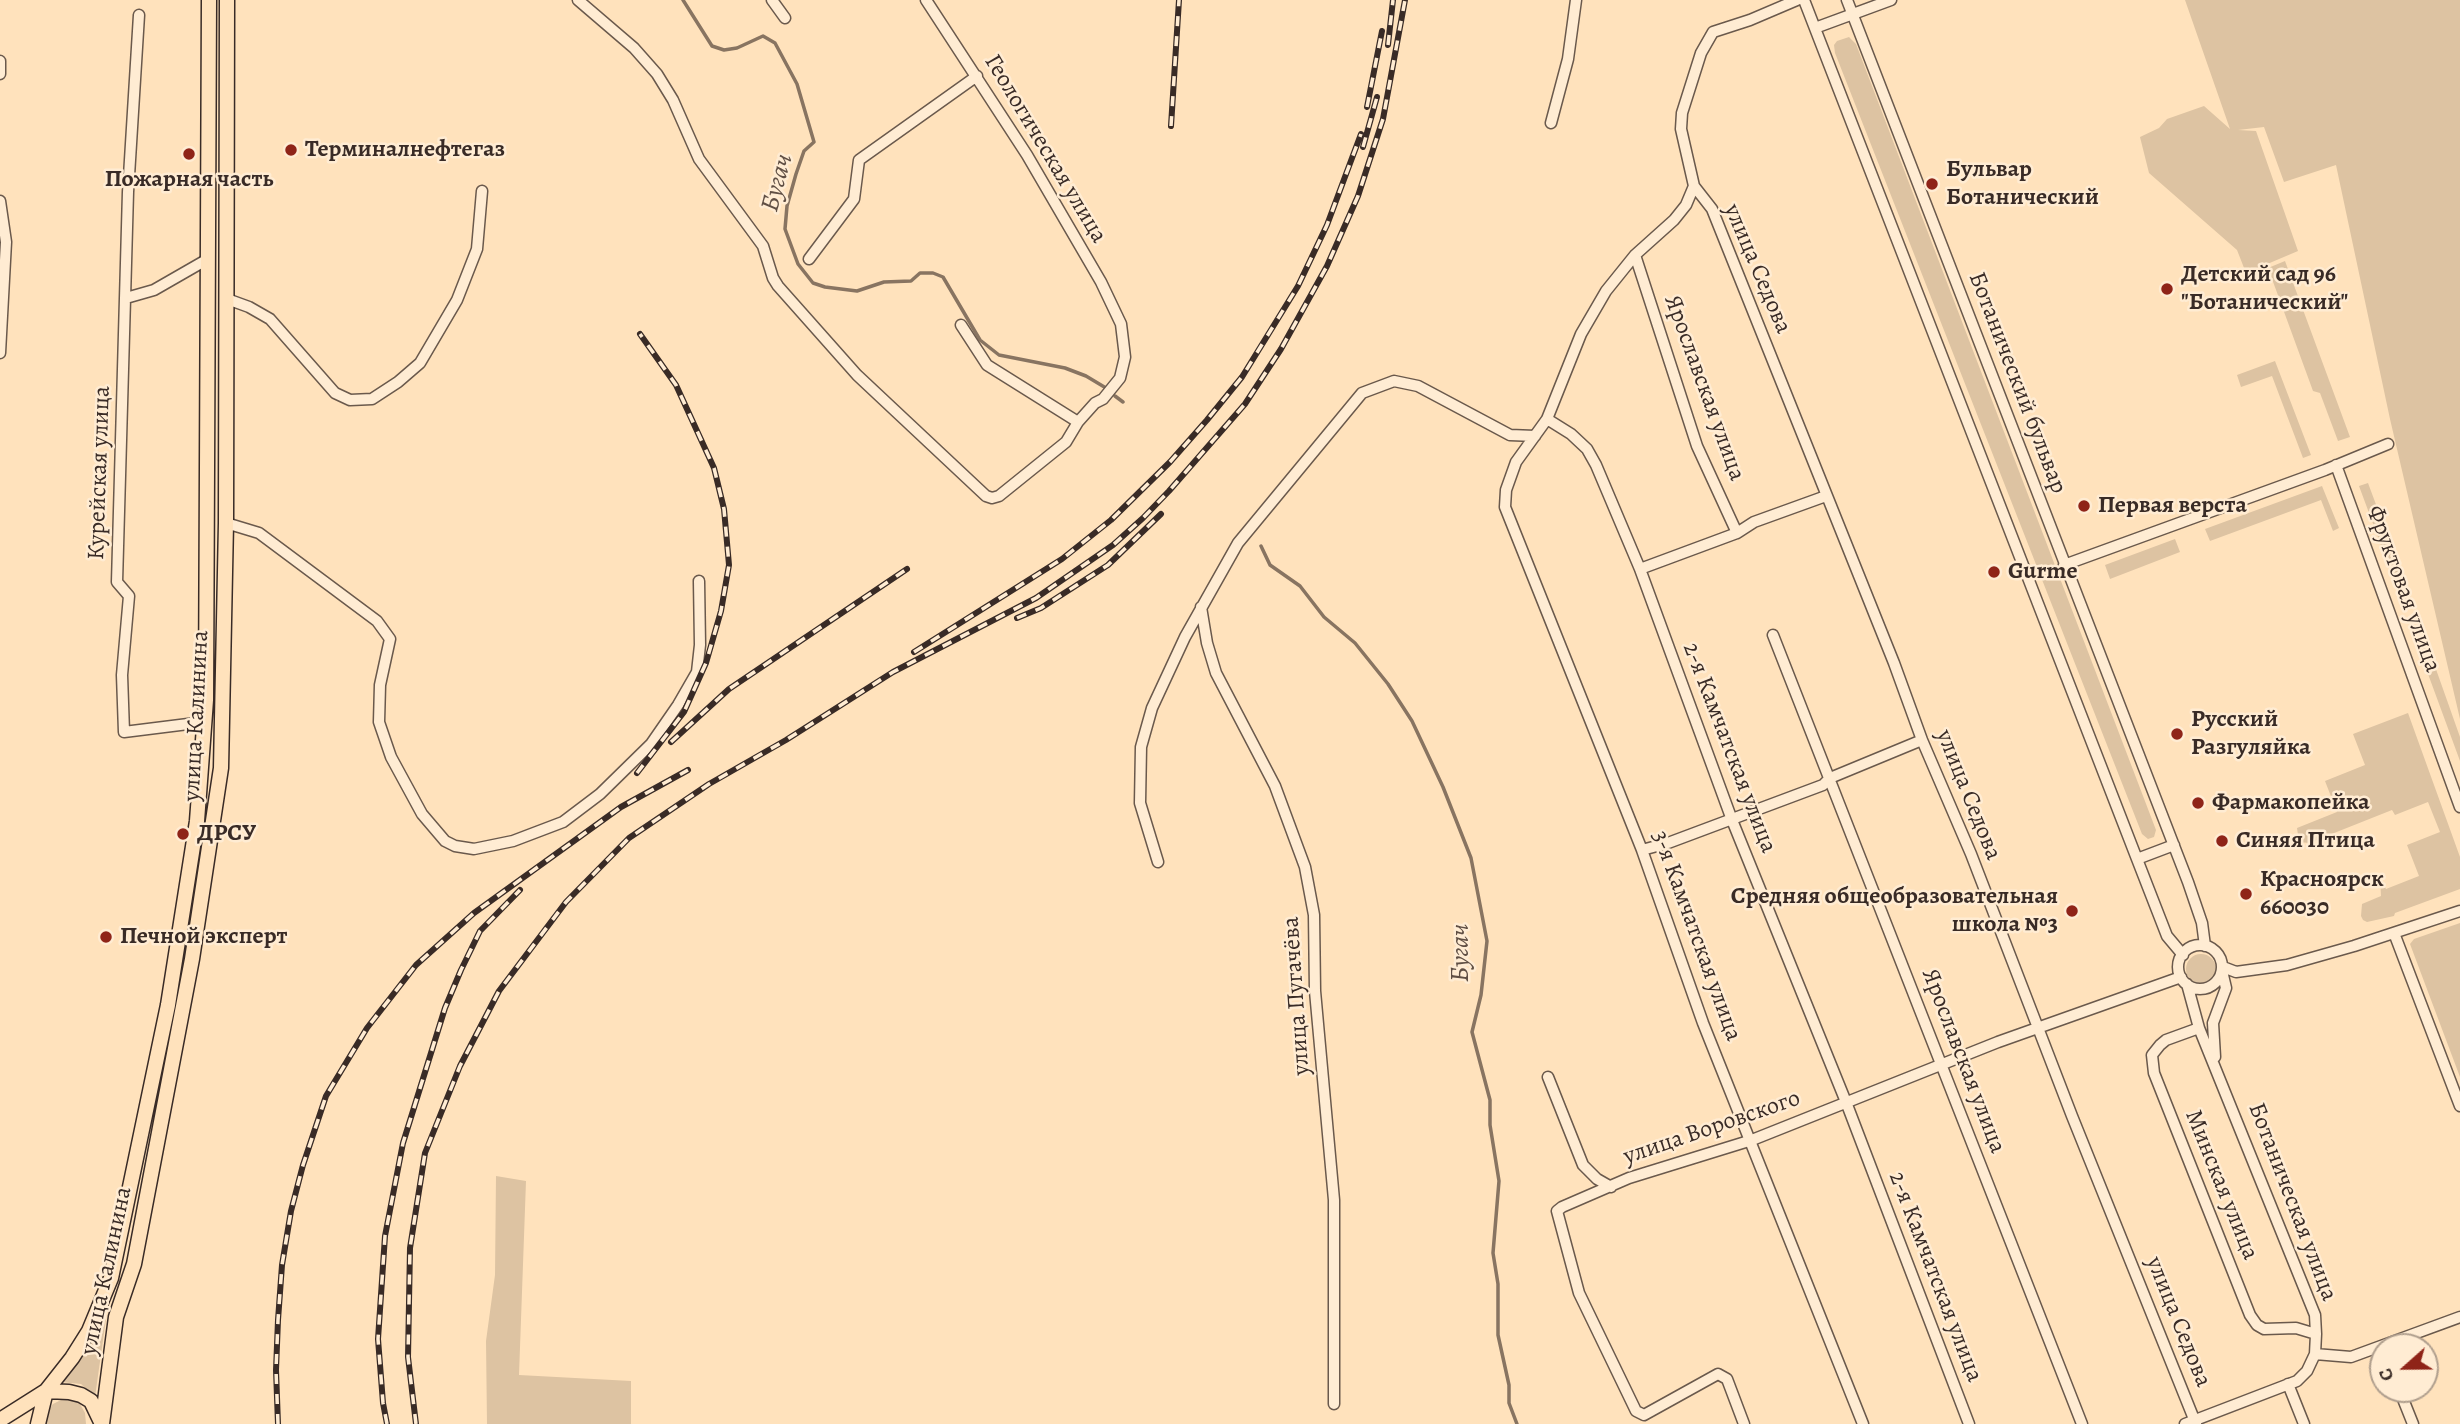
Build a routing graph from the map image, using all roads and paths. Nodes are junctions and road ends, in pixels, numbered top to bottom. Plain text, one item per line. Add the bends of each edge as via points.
1 (209, 0) edge
2 (227, 0) edge
3 (578, 0) edge
4 (772, 0) edge
5 (926, 0) edge
6 (1576, 0) edge
7 (1797, 0) edge
8 (1804, 0) edge
9 (1847, 0) edge
10 (1891, 0) edge
11 (1853, 14) junction
12 (139, 15) dead end
13 (785, 18) dead end
14 (1815, 28) junction
15 (209, 54) junction
16 (227, 54) junction
17 (0, 61) edge
18 (0, 74) edge
19 (976, 76) junction
20 (209, 122) junction
21 (227, 122) junction
22 (1551, 122) dead end
23 (1694, 186) junction
24 (482, 191) dead end
25 (0, 201) edge
26 (1635, 255) junction
27 (208, 259) junction
28 (809, 259) dead end
29 (126, 299) junction
30 (227, 299) junction
31 (961, 325) dead end
32 (0, 353) edge
33 (1547, 419) junction
34 (1078, 422) junction
35 (1535, 436) junction
36 (2388, 444) dead end
37 (2336, 465) junction
38 (1826, 496) junction
39 (226, 523) junction
40 (1737, 533) junction
41 (2064, 565) junction
42 (1640, 569) junction
43 (699, 581) dead end
44 (1201, 607) junction
45 (1773, 635) dead end
46 (204, 722) junction
47 (1922, 740) junction
48 (1830, 778) junction
49 (2460, 807) edge
50 (1732, 820) junction
51 (2174, 845) junction
52 (1642, 850) junction
53 (2137, 859) junction
54 (1158, 862) dead end
55 (2460, 911) edge
56 (2395, 933) junction
57 (2205, 946) junction
58 (2183, 955) junction
59 (2222, 969) junction
60 (2184, 980) junction
61 (2038, 1028) junction
62 (2199, 1028) junction
63 (1942, 1064) junction
64 (2216, 1068) junction
65 (1548, 1077) dead end
66 (1846, 1102) junction
67 (2460, 1106) edge
68 (1752, 1140) junction
69 (1611, 1187) junction
70 (2460, 1317) edge
71 (2423, 1333) edge
72 (2316, 1334) junction
73 (2369, 1353) edge
74 (2315, 1354) junction
75 (2288, 1384) junction
76 (46, 1391) junction
77 (2405, 1403) edge
78 (1334, 1404) dead end
79 (0, 1420) edge
80 (2192, 1423) edge
81 (38, 1424) edge
82 (102, 1424) edge
83 (1744, 1424) edge
84 (1863, 1424) edge
85 (1969, 1424) edge
86 (2082, 1424) edge
87 (2304, 1424) edge
88 (2413, 1424) edge

1 - 15 main road, улица Калинина
2 - 16 main road, улица Калинина
3 - 34 street, Геологическая улица via 657,74 699,159 763,246 778,286 857,374 986,496 999,496 1055,454
4 - 13 street
5 - 19 street, Геологическая улица
6 - 22 street via 1568,59
7 - 23 street via 1713,32 1682,113 1681,129
8 - 14 street
9 - 11 street, Ботанический бульвар
10 - 11 street
11 - 14 street
11 - 41 street, Ботанический бульвар
12 - 29 street, Курейская улица
14 - 53 street
15 - 16 main road
15 - 20 main road, улица Калинина
16 - 21 main road, улица Калинина
17 - 18 street
19 - 28 street via 859,160 853,199
19 - 34 street, Геологическая улица via 1101,282 1121,324 1125,357 1120,378
20 - 21 main road
20 - 27 main road, улица Калинина
21 - 30 main road, улица Калинина
23 - 26 street, 3-я Камчатская улица via 1674,220
23 - 38 street, улица Седова via 1712,209
24 - 30 street via 477,250 457,300 420,363 372,399 350,400 335,393 270,319
25 - 32 street via 6,242
26 - 33 street, 3-я Камчатская улица via 1606,291 1581,334
26 - 40 street, Ярославская улица via 1697,446
27 - 29 street via 154,290
27 - 46 main road, улица Калинина
29 - 46 street, Курейская улица via 117,582 129,596 122,675 124,732
30 - 39 main road, улица Калинина
31 - 34 street via 987,365
33 - 35 street, 3-я Камчатская улица
33 - 42 street, 2-я Камчатская улица via 1587,449
35 - 44 street via 1510,435 1418,386 1394,381 1362,393 1246,533
35 - 52 street, 3-я Камчатская улица via 1516,462 1504,507
36 - 37 street
37 - 41 street
37 - 49 street, Фруктовая улица
38 - 40 street via 1754,522
38 - 47 street, улица Седова
39 - 43 street via 259,533 377,621 390,639 380,685 379,722 391,757 422,814 445,841 474,849 513,841 563,822 652,744 697,672
39 - 82 main road, улица Калинина via 221,768 213,830 134,1264 116,1317
40 - 42 street
41 - 51 street, Ботанический бульвар
42 - 50 street, 2-я Камчатская улица
44 - 54 street via 1152,708 1141,747 1140,803
44 - 78 street, улица Пугачёва via 1216,673 1275,786 1305,867 1314,915 1315,991 1334,1200
45 - 48 street, Ярославская улица
46 - 76 main road, улица Калинина via 197,821 168,1005 111,1278 84,1338
47 - 48 street
47 - 61 street, улица Седова
48 - 50 street via 1823,785
48 - 63 street, Ярославская улица
50 - 52 street
50 - 66 street, 2-я Камчатская улица
51 - 53 street
51 - 57 street, Ботанический бульвар via 2202,923
52 - 68 street, 3-я Камчатская улица via 1703,1023
53 - 58 street via 2167,936
55 - 56 street
56 - 59 street via 2287,965 2236,972
56 - 67 street
57 - 58 street via 2190,948
57 - 59 street via 2217,953
58 - 60 street via 2179,965
59 - 60 street via 2218,981 2208,988 2197,989
59 - 64 street, Ботаническая улица via 2225,988 2213,1023
60 - 61 street, улица Воровского
60 - 62 street, Ботаническая улица
61 - 63 street, улица Воровского
61 - 80 street, улица Седова
62 - 64 street, Ботаническая улица
62 - 72 street, Минская улица via 2160,1045 2152,1055 2154,1073 2250,1315 2264,1329 2296,1328
63 - 66 street, улица Воровского
63 - 86 street, Ярославская улица
64 - 72 street, Ботаническая улица via 2315,1315
65 - 69 street via 1583,1166
66 - 68 street, улица Воровского
66 - 85 street, 2-я Камчатская улица
68 - 69 street, улица Воровского
68 - 84 street, 3-я Камчатская улица
69 - 83 street, улица Воровского via 1562,1207 1557,1217 1579,1293 1636,1411 1644,1415 1718,1374 1727,1379
70 - 71 street
72 - 74 street, Ботаническая улица
73 - 74 street
74 - 75 street via 2307,1371
75 - 80 street
75 - 87 street
76 - 79 main road
76 - 81 main road
76 - 82 main road via 81,1395 91,1401
77 - 88 street

